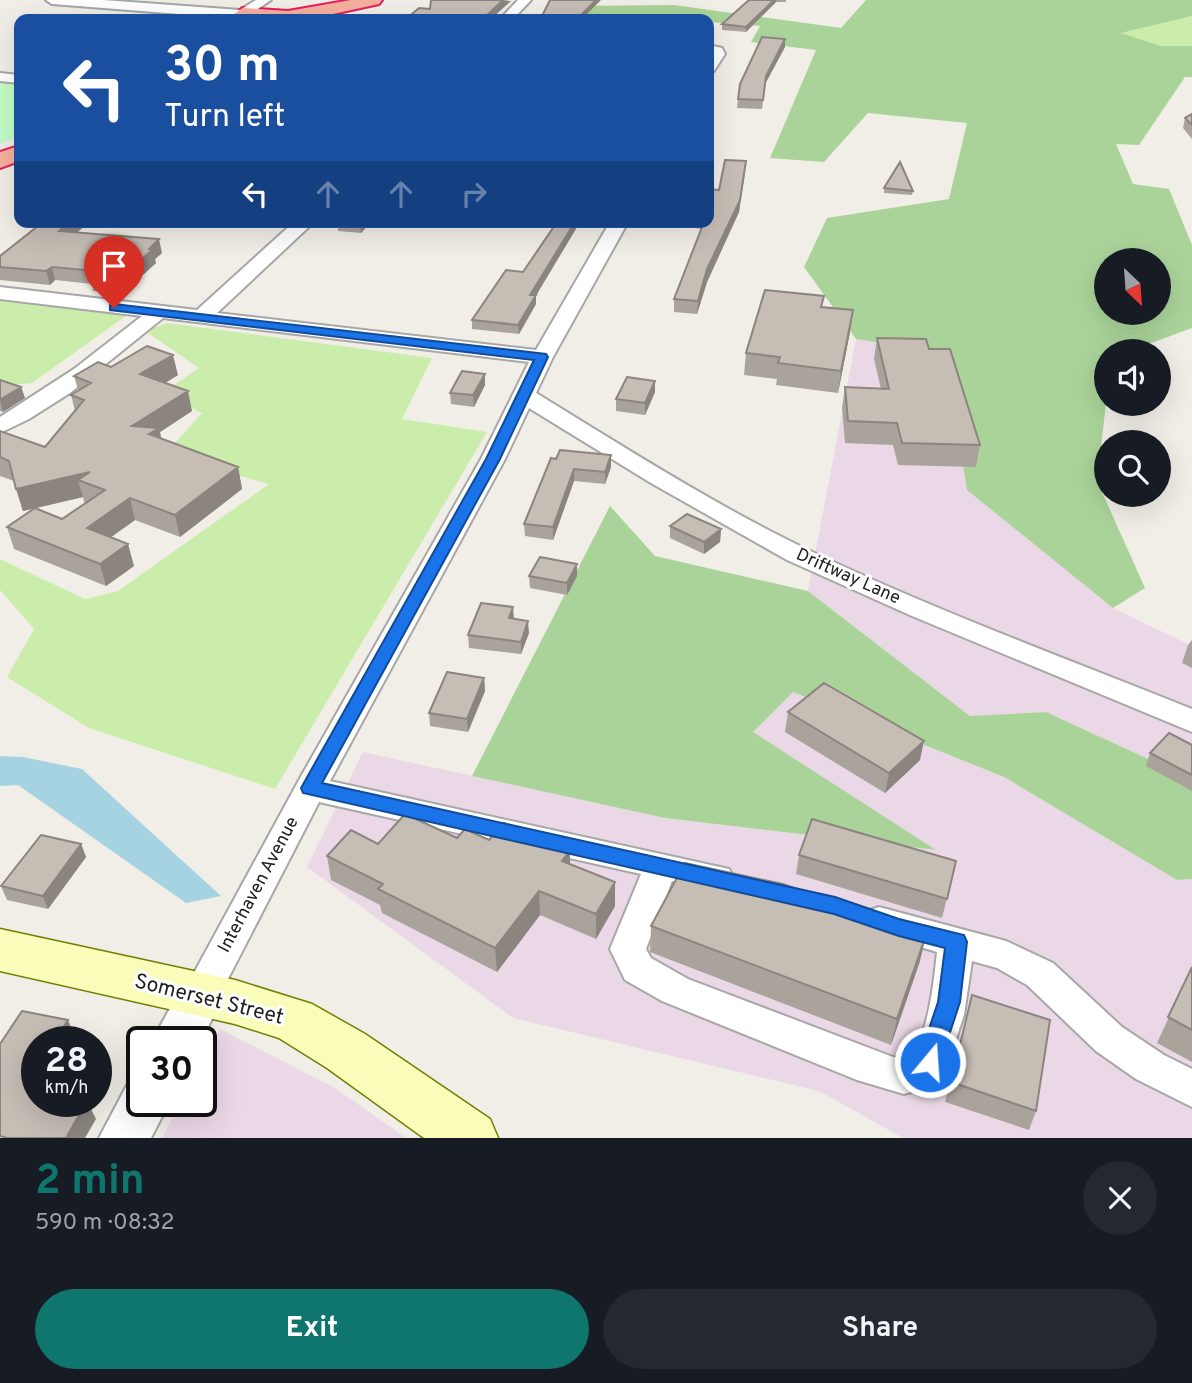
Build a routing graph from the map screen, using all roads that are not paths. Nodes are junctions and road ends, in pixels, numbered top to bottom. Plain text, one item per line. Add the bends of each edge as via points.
1 (52, 0) edge
2 (265, 0) edge
3 (374, 0) edge
4 (392, 0) edge
5 (525, 0) edge
6 (206, 14) edge
7 (244, 14) edge
8 (308, 14) edge
9 (340, 14) edge
10 (358, 14) edge
11 (511, 14) edge
12 (298, 228) edge
13 (616, 228) edge
14 (0, 293) edge
15 (157, 313) junction
16 (201, 318) junction
17 (542, 357) junction
18 (523, 395) junction
19 (0, 426) edge
20 (1192, 721) edge
21 (310, 788) junction
22 (661, 866) junction
23 (741, 884) edge
24 (848, 910) edge
25 (956, 942) junction
26 (0, 950) edge
27 (201, 995) junction
28 (184, 1026) edge
29 (1192, 1089) edge
30 (136, 1117) edge
31 (124, 1138) edge
32 (470, 1138) edge

1 - 6 street
2 - 7 street
3 - 8 highway
3 - 9 highway
4 - 10 highway
5 - 11 street
12 - 16 street
13 - 17 street, Interhaven Avenue
14 - 15 street
15 - 16 street
15 - 19 street via 79,376
16 - 17 street
17 - 18 street, Interhaven Avenue
18 - 20 street, Driftway Lane via 796,554
18 - 21 street, Interhaven Avenue via 493,459
21 - 22 street
21 - 27 street, Interhaven Avenue
22 - 23 street
22 - 25 street via 628,949 638,969 675,990 871,1068 904,1076 917,1074 930,1062 949,1002
24 - 25 street
25 - 29 street via 1006,956 1040,974 1109,1039
26 - 27 main road, Somerset Street
27 - 28 street
27 - 32 main road, Somerset Street via 264,1010 321,1034
30 - 31 street

